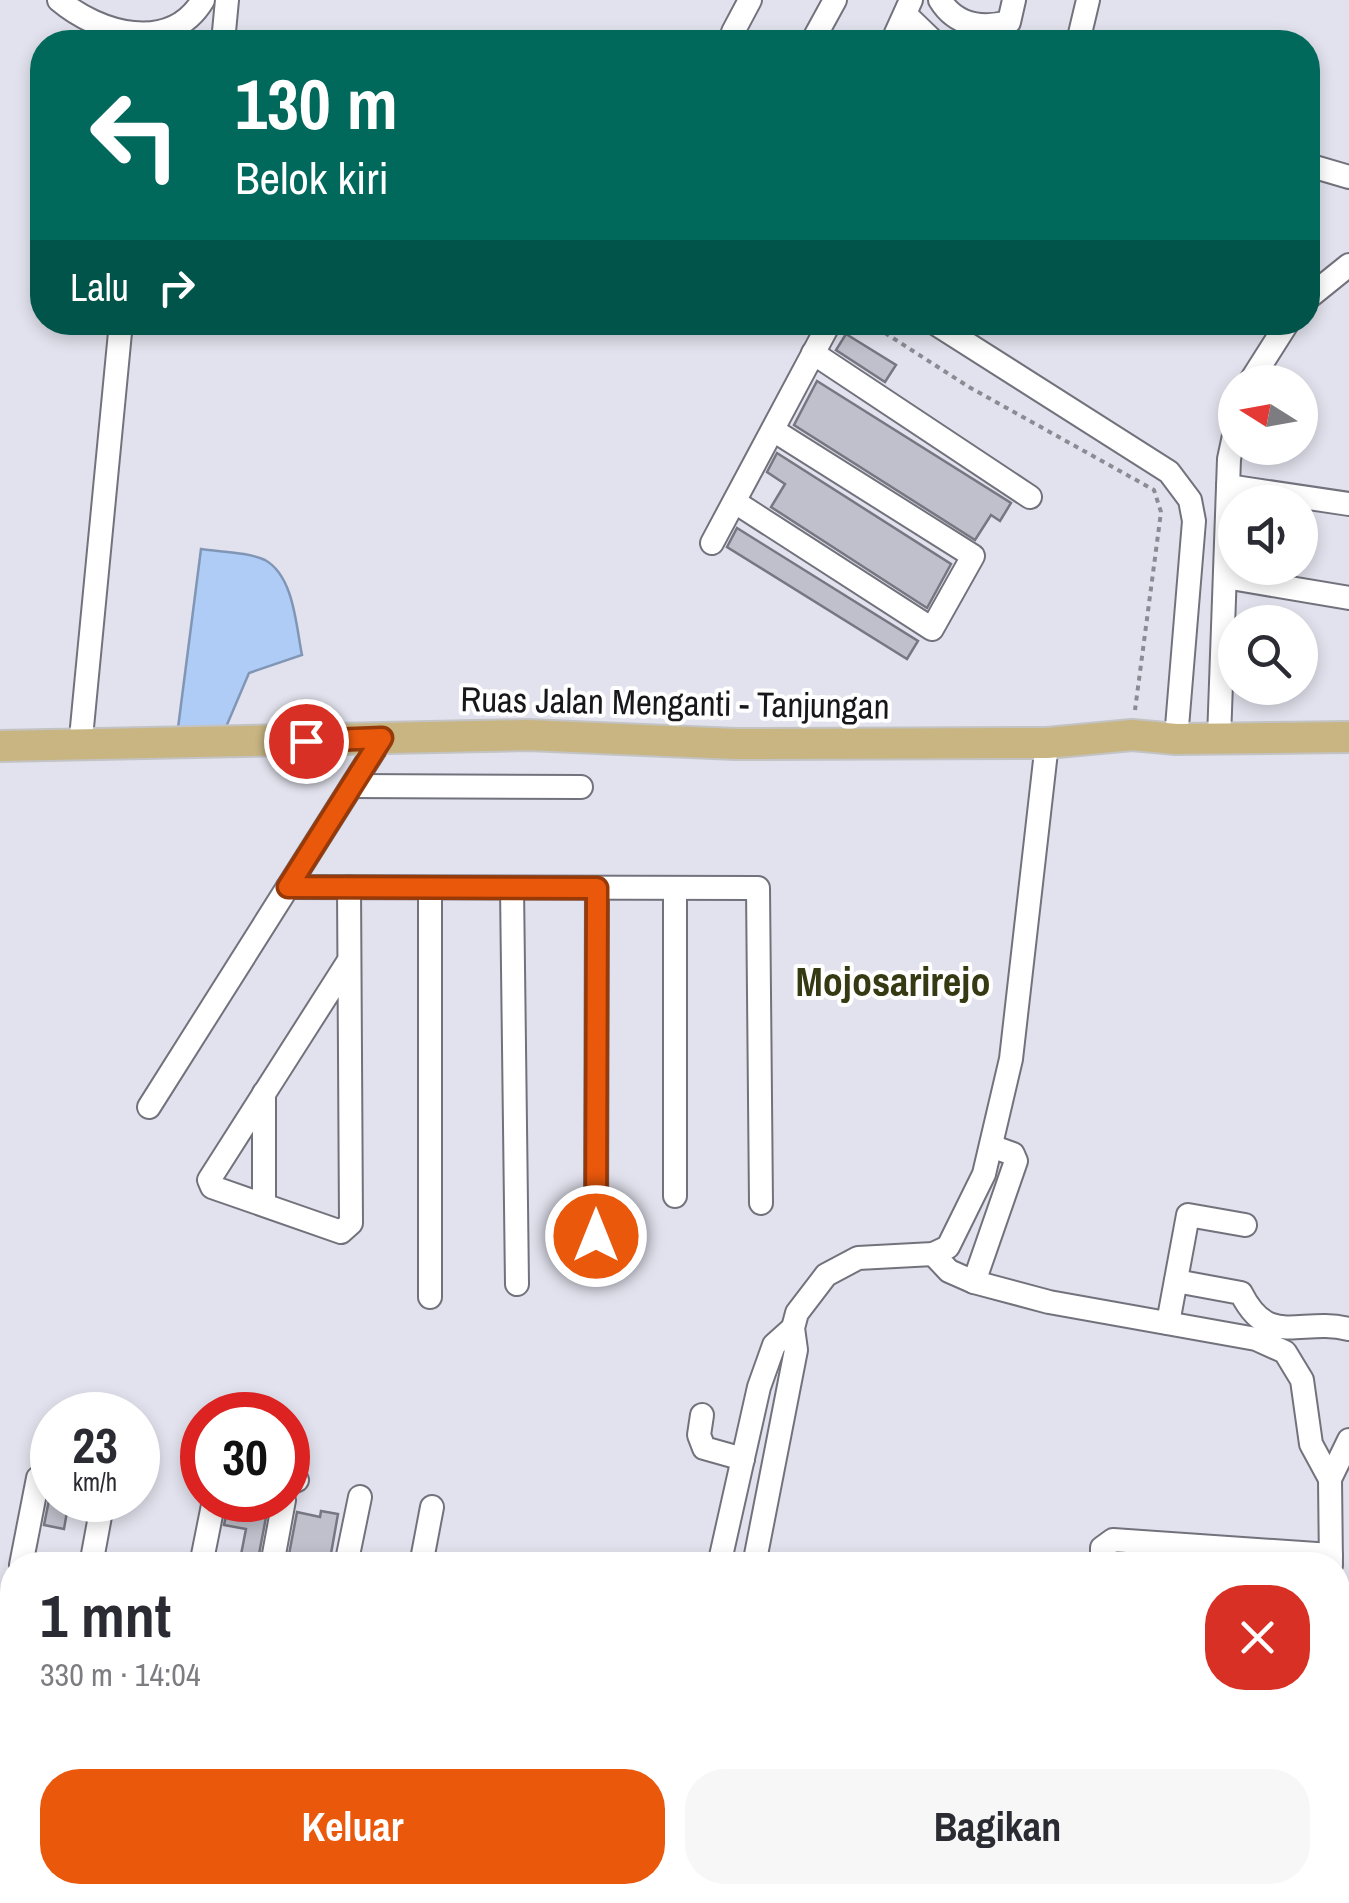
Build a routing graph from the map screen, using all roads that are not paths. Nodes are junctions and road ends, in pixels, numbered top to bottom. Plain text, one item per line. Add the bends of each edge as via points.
1 (60, 0) edge
2 (203, 0) edge
3 (227, 0) edge
4 (750, 0) edge
5 (834, 0) edge
6 (940, 0) edge
7 (1014, 0) edge
8 (1088, 0) edge
9 (908, 8) edge
10 (109, 30) edge
11 (152, 30) edge
12 (224, 30) edge
13 (734, 30) edge
14 (818, 30) edge
15 (925, 30) edge
16 (1081, 30) edge
17 (1320, 168) edge
18 (1349, 178) edge
19 (1349, 265) edge
20 (1320, 288) edge
21 (121, 335) edge
22 (823, 335) edge
23 (954, 335) edge
24 (1280, 335) edge
25 (813, 353) junction
26 (1261, 365) edge
27 (773, 430) junction
28 (1030, 497) dead end
29 (1318, 499) edge
30 (735, 502) junction
31 (1349, 504) edge
32 (712, 543) dead end
33 (1225, 585) edge
34 (1272, 585) edge
35 (1349, 598) edge
36 (1349, 737) edge
37 (382, 738) junction
38 (1176, 739) junction
39 (1219, 739) junction
40 (1047, 743) junction
41 (0, 746) edge
42 (80, 748) junction
43 (352, 786) junction
44 (581, 787) dead end
45 (288, 887) junction
46 (349, 888) junction
47 (430, 888) junction
48 (512, 888) junction
49 (597, 888) junction
50 (675, 888) junction
51 (348, 962) junction
52 (264, 1093) junction
53 (148, 1107) dead end
54 (991, 1146) junction
55 (676, 1196) dead end
56 (762, 1203) dead end
57 (264, 1204) junction
58 (1245, 1226) dead end
59 (596, 1236) dead end
60 (934, 1254) junction
61 (1176, 1281) junction
62 (974, 1282) junction
63 (517, 1284) dead end
64 (430, 1297) dead end
65 (1168, 1322) junction
66 (1296, 1326) junction
67 (793, 1328) junction
68 (1349, 1329) edge
69 (1286, 1352) junction
70 (702, 1416) dead end
71 (1349, 1440) edge
72 (743, 1459) junction
73 (1330, 1479) junction
74 (360, 1496) dead end
75 (432, 1507) dead end
76 (30, 1519) edge
77 (99, 1522) edge
78 (210, 1522) edge
79 (282, 1522) edge
80 (24, 1552) edge
81 (93, 1552) edge
82 (204, 1552) edge
83 (275, 1552) edge
84 (349, 1552) edge
85 (423, 1552) edge
86 (723, 1552) edge
87 (757, 1552) edge
88 (1102, 1552) edge
89 (1163, 1552) edge
90 (1331, 1552) edge

1 - 10 street
2 - 11 street via 175,26
3 - 12 street
4 - 13 street
5 - 14 street
6 - 7 street via 949,14 984,28 1009,22
8 - 16 street
9 - 15 street
17 - 18 street
19 - 20 street
21 - 42 street
22 - 25 street
23 - 38 street via 1149,457 1183,487 1194,521
24 - 26 street
25 - 27 street
25 - 28 street
27 - 30 street
27 - 30 street via 973,556 932,629
29 - 31 street
30 - 32 street
33 - 39 street
34 - 35 street
36 - 39 main road, Ruas Jalan Menganti - Tanjungan
37 - 40 main road, Ruas Jalan Menganti - Tanjungan
37 - 42 main road, Ruas Jalan Menganti - Tanjungan
37 - 43 street
38 - 39 main road, Ruas Jalan Menganti - Tanjungan
38 - 40 main road, Ruas Jalan Menganti - Tanjungan via 1132,735
40 - 54 street via 1010,1060
41 - 42 main road, Ruas Jalan Menganti - Tanjungan
43 - 44 street
43 - 45 street
45 - 46 street
45 - 53 street
46 - 47 street
46 - 51 street
47 - 48 street
47 - 64 street
48 - 49 street
48 - 63 street
49 - 50 street
49 - 59 street
50 - 55 street
50 - 56 street via 758,888
51 - 52 street
51 - 57 street via 350,1227 333,1231
52 - 57 street
52 - 57 street via 209,1180 212,1187
54 - 60 street via 962,1226
54 - 62 street via 1016,1161
58 - 61 street via 1188,1215
60 - 62 street
60 - 67 street via 900,1253 838,1266 804,1298
61 - 65 street
61 - 66 street via 1241,1294 1266,1326
62 - 65 street
65 - 69 street via 1256,1339
66 - 68 street
66 - 69 street
67 - 72 street via 774,1344
67 - 87 street via 792,1374
69 - 73 street via 1302,1380 1311,1444
70 - 72 street via 698,1435 704,1448
71 - 73 street
72 - 86 street
73 - 90 street
74 - 84 street
75 - 85 street
76 - 80 street
77 - 81 street
78 - 82 street
79 - 83 street
88 - 89 street via 1113,1540

